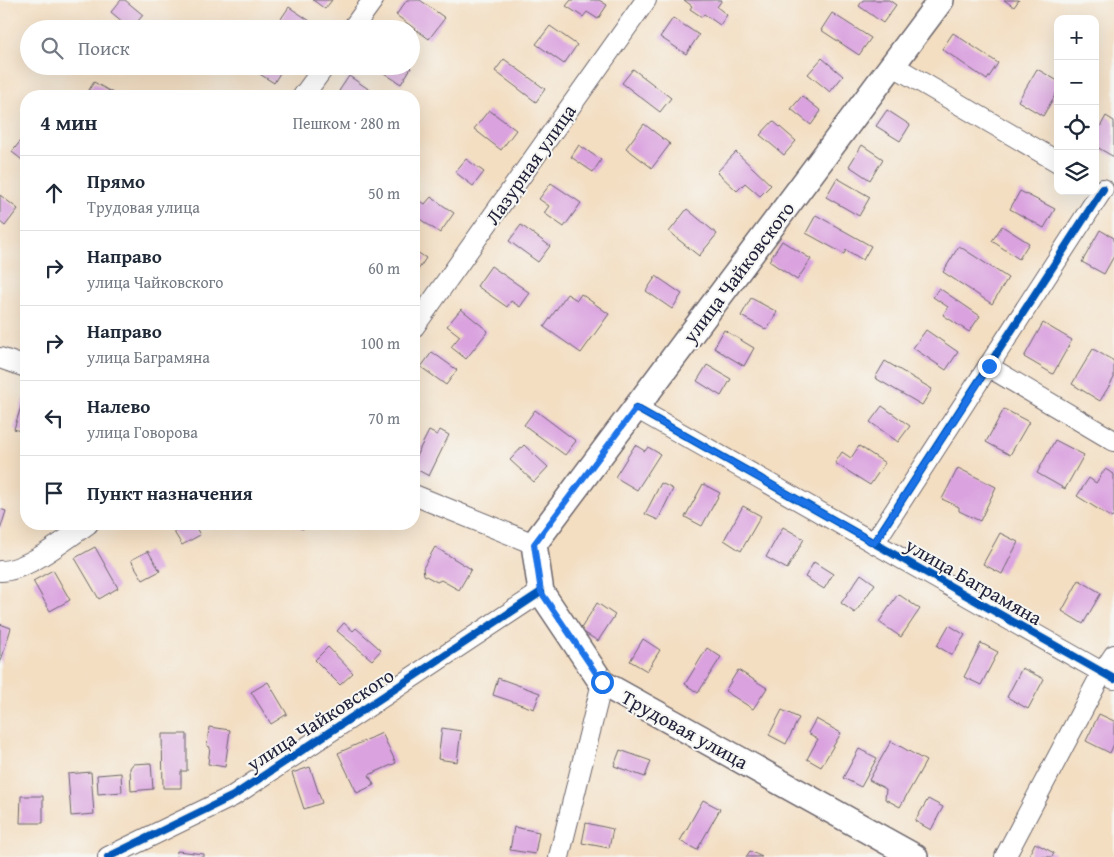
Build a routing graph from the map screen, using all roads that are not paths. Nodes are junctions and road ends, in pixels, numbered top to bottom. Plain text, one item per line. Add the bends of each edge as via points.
1 (373, 0) edge
2 (646, 0) edge
3 (941, 0) edge
4 (359, 20) edge
5 (892, 65) junction
6 (318, 75) edge
7 (307, 90) edge
8 (1054, 160) edge
9 (1104, 189) edge
10 (420, 319) edge
11 (0, 358) edge
12 (20, 365) edge
13 (989, 366) junction
14 (636, 408) junction
15 (1114, 441) edge
16 (420, 497) edge
17 (79, 530) edge
18 (874, 543) junction
19 (534, 544) junction
20 (0, 571) edge
21 (541, 592) junction
22 (1114, 655) edge
23 (1108, 676) edge
24 (602, 682) junction
25 (108, 857) edge
26 (559, 857) edge
27 (915, 857) edge
28 (1005, 857) edge

1 - 4 street
2 - 10 street, Лазурная улица
3 - 5 main road, улица Чайковского
5 - 8 street
5 - 14 main road, улица Чайковского
6 - 7 street
9 - 13 street
11 - 12 street
13 - 15 street
13 - 18 street
14 - 18 street, улица Баграмяна
14 - 19 main road, улица Чайковского
16 - 19 street
17 - 20 street via 33,561
18 - 23 street, улица Баграмяна
19 - 21 main road, Трудовая улица
21 - 24 main road, Трудовая улица
21 - 25 street, улица Чайковского via 233,796
22 - 23 street
23 - 28 street
24 - 26 street
24 - 27 main road, Трудовая улица

